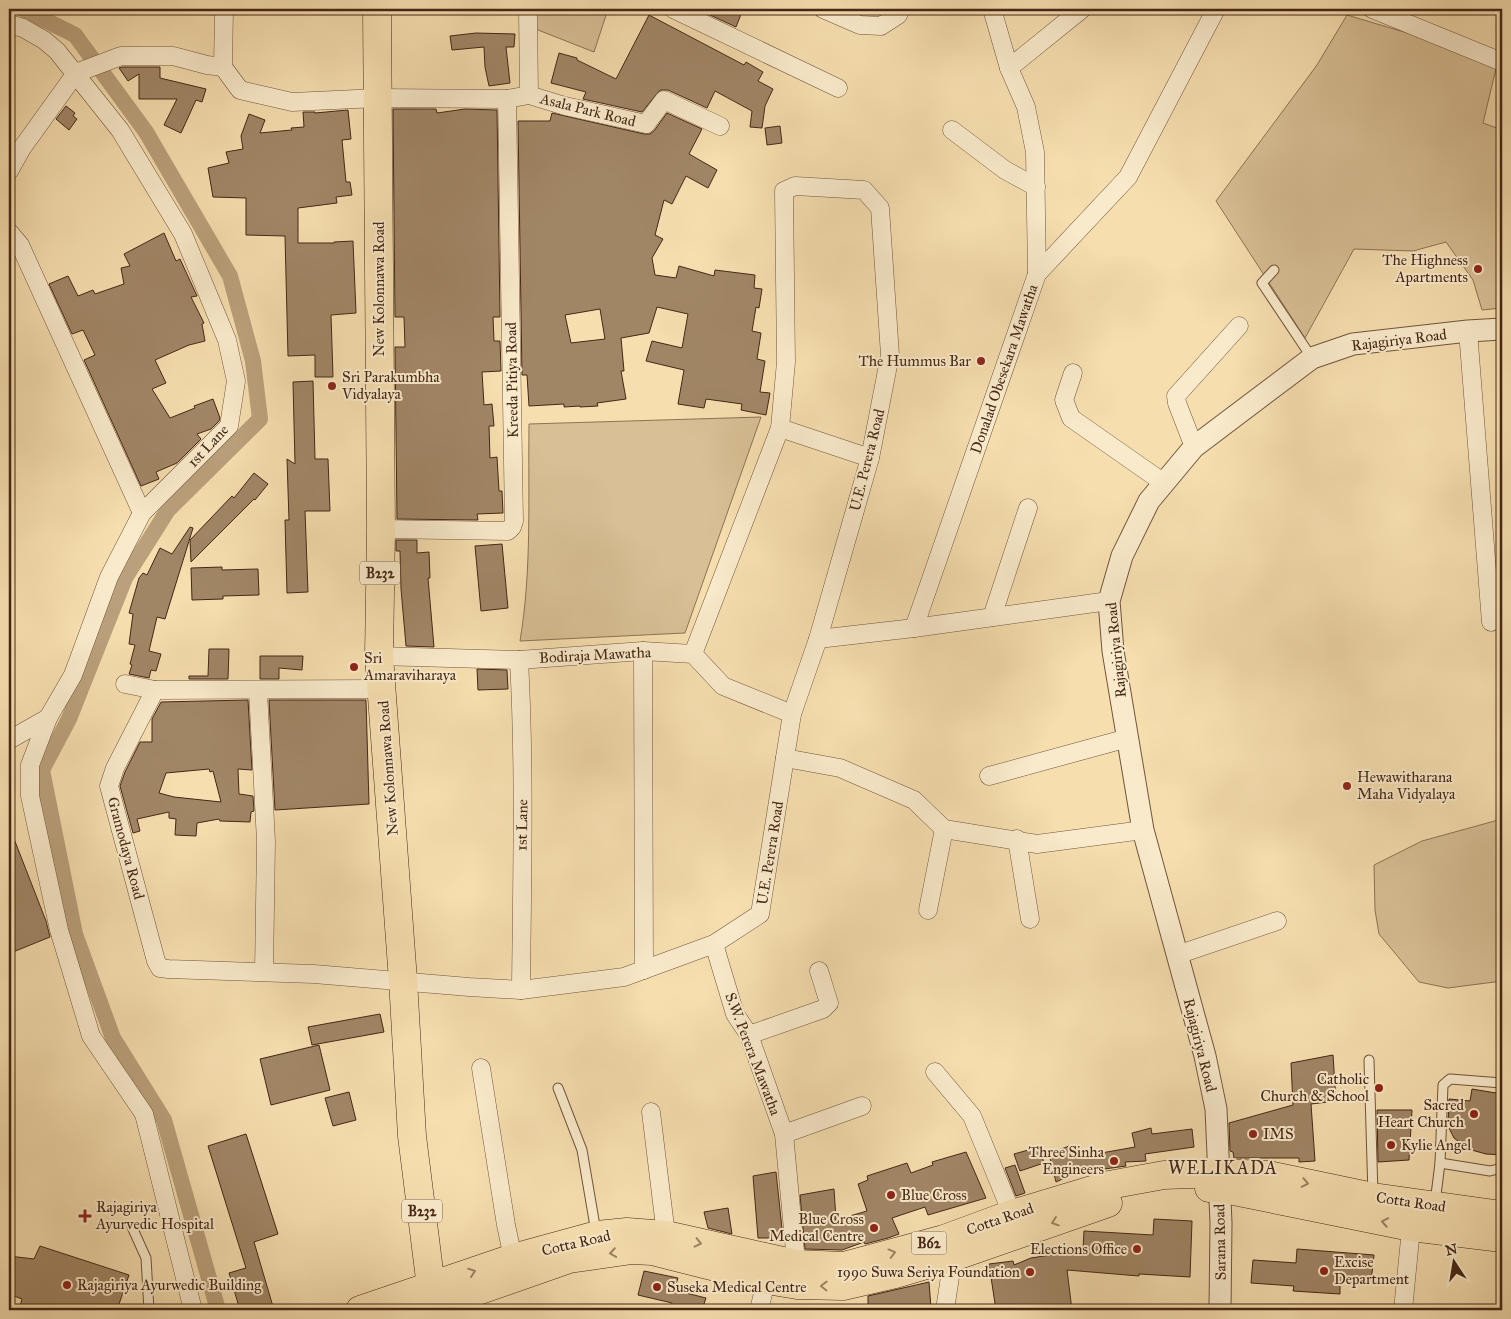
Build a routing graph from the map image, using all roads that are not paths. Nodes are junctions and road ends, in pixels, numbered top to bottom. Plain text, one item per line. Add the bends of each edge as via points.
1 (224, 9) edge
2 (377, 9) edge
3 (528, 9) edge
4 (673, 9) edge
5 (823, 9) edge
6 (901, 9) edge
7 (992, 9) edge
8 (1082, 9) edge
9 (1216, 9) edge
10 (1372, 9) edge
11 (9, 24) edge
12 (1502, 62) edge
13 (223, 67) junction
14 (1008, 68) junction
15 (83, 70) junction
16 (838, 88) dead end
17 (529, 95) junction
18 (378, 98) junction
19 (508, 99) junction
20 (720, 126) dead end
21 (952, 130) dead end
22 (9, 171) edge
23 (1036, 187) junction
24 (9, 232) edge
25 (1274, 270) dead end
26 (1037, 274) junction
27 (1239, 326) dead end
28 (1502, 329) edge
29 (1468, 331) junction
30 (1312, 358) junction
31 (1074, 373) dead end
32 (780, 428) junction
33 (1194, 447) junction
34 (870, 458) junction
35 (1164, 483) junction
36 (1028, 508) dead end
37 (142, 513) junction
38 (381, 529) junction
39 (1109, 601) junction
40 (992, 617) junction
41 (1491, 622) dead end
42 (914, 628) junction
43 (818, 639) junction
44 (643, 651) junction
45 (693, 654) junction
46 (379, 656) junction
47 (519, 660) junction
48 (125, 684) dead end
49 (155, 690) junction
50 (382, 690) junction
51 (258, 691) junction
52 (792, 714) junction
53 (48, 718) junction
54 (1128, 738) junction
55 (9, 740) edge
56 (785, 758) junction
57 (989, 776) dead end
58 (944, 829) junction
59 (1143, 830) junction
60 (1017, 839) junction
61 (928, 910) dead end
62 (1030, 919) dead end
63 (1277, 921) dead end
64 (714, 944) junction
65 (1177, 955) junction
66 (644, 970) junction
67 (819, 971) dead end
68 (264, 972) junction
69 (403, 980) junction
70 (521, 990) junction
71 (749, 1035) junction
72 (1369, 1060) dead end
73 (482, 1068) dead end
74 (935, 1072) dead end
75 (1502, 1083) edge
76 (558, 1088) dead end
77 (862, 1106) dead end
78 (651, 1112) dead end
79 (784, 1134) junction
80 (1440, 1162) junction
81 (1502, 1168) edge
82 (1219, 1180) junction
83 (1373, 1197) junction
84 (1082, 1202) junction
85 (1420, 1212) junction
86 (1012, 1214) junction
87 (1502, 1215) edge
88 (132, 1227) dead end
89 (597, 1235) junction
90 (666, 1235) junction
91 (1502, 1238) edge
92 (949, 1248) junction
93 (513, 1258) junction
94 (783, 1272) junction
95 (427, 1298) edge
96 (471, 1303) edge
97 (149, 1310) edge
98 (193, 1310) edge
99 (360, 1310) edge
100 (759, 1310) edge
101 (945, 1310) edge
102 (1220, 1310) edge
103 (1402, 1310) edge

1 - 13 street
2 - 18 main road, New Kolonnawa Road / B232
3 - 17 street
4 - 16 street
5 - 6 street via 860,25 881,26
7 - 14 street
8 - 14 street
9 - 26 street, Donalad Obesekara Mawatha via 1128,177
10 - 12 street
11 - 15 street, 1st Lane via 44,40
13 - 15 street via 173,56 121,56
13 - 18 street, Asala Park Road via 240,90 292,102
14 - 23 street via 1026,107 1035,152
15 - 22 street via 22,148
15 - 37 street, 1st Lane via 183,234 228,340 236,380 229,426
17 - 19 street, Asala Park Road
17 - 20 street, Asala Park Road via 646,124 664,100
18 - 19 street, Asala Park Road
18 - 38 main road, New Kolonnawa Road / B232
19 - 38 street, Kreeda Pitiya Road via 512,528 508,531
21 - 23 street via 1005,170
23 - 26 street
24 - 37 street via 20,245
25 - 30 lane via 1262,284
26 - 42 street, Donalad Obesekara Mawatha
27 - 33 street via 1176,396
28 - 29 street, Rajagiriya Road
29 - 30 street, Rajagiriya Road via 1353,344
29 - 41 street, Rajagiriya Road
30 - 33 street, Rajagiriya Road
31 - 35 street via 1064,400 1072,418
32 - 34 street
32 - 34 street, U.E. Perera Road via 786,362 784,192 795,186 864,190 880,208 890,355
32 - 45 street, U.E. Perera Road
33 - 35 street, Rajagiriya Road
34 - 43 street, U.E. Perera Road
35 - 39 street, Rajagiriya Road via 1149,501 1122,556
36 - 40 street
37 - 53 street, 1st Lane via 109,577 73,675
38 - 46 main road, New Kolonnawa Road / B232
39 - 40 street
39 - 54 street, Rajagiriya Road via 1113,651
40 - 42 street
42 - 43 street
43 - 52 street, U.E. Perera Road
44 - 45 street, Bodiraja Mawatha
44 - 47 street, Bodiraja Mawatha
44 - 66 street
45 - 52 street via 724,686
46 - 47 street, Bodiraja Mawatha
46 - 50 main road, New Kolonnawa Road / B232
47 - 70 street, 1st Lane via 523,750
48 - 49 street
49 - 51 street
49 - 68 street, Gramodaya Road via 109,786 156,961 160,968 168,970
50 - 51 street
50 - 69 main road, New Kolonnawa Road / B232
51 - 68 street via 266,841
52 - 56 street, U.E. Perera Road
53 - 55 street
53 - 98 street, 1st Lane via 30,765 30,796 59,930 91,1036 144,1114
54 - 57 street
54 - 59 street, Rajagiriya Road
56 - 58 street via 840,768 914,800
56 - 64 street, U.E. Perera Road via 760,914
58 - 60 street
58 - 61 street
59 - 60 street via 1037,844
59 - 65 street, Rajagiriya Road
60 - 62 street
63 - 65 street
64 - 66 street, U.E. Perera Road
64 - 71 street, S.W. Perera Mawatha via 735,1014
65 - 82 street, Rajagiriya Road via 1205,1056 1216,1110
66 - 70 street, U.E. Perera Road via 624,977
67 - 71 street via 828,1003 824,1009
68 - 69 street, Gramodaya Road
69 - 70 street, U.E. Perera Road
69 - 95 main road, New Kolonnawa Road / B232 via 412,1136
71 - 79 street, S.W. Perera Mawatha
72 - 83 lane
73 - 93 street
74 - 86 street via 972,1116
75 - 80 lane via 1450,1079 1443,1085
76 - 89 lane via 582,1150
77 - 79 street
78 - 90 street
79 - 94 street, S.W. Perera Mawatha
80 - 81 lane via 1490,1171
80 - 85 lane
82 -> 83 main road, Cotta Road / B62 via 1268,1176
82 - 84 main road, Cotta Road / B62 via 1164,1175 1109,1185
85 -> 82 main road, Cotta Road / B62
82 - 102 street, Sarana Road
83 - 85 main road, Cotta Road / B62
84 - 86 main road, Cotta Road / B62
84 -> 92 main road, Cotta Road / B62
85 - 87 main road, Cotta Road / B62
85 - 91 main road, Cotta Road / B62
85 - 103 street
86 - 92 main road, Cotta Road / B62
88 - 97 lane via 146,1258
89 - 90 main road, Cotta Road / B62 via 627,1232
89 - 93 main road, Cotta Road / B62
90 -> 94 main road, Cotta Road / B62
92 - 94 main road, Cotta Road / B62 via 894,1274 844,1286
92 - 101 street
95 -> 93 main road, Cotta Road / B62
94 -> 96 main road, Cotta Road / B62 via 632,1250 569,1259
94 - 100 street
95 - 96 main road, Cotta Road / B62
95 - 99 main road, Cotta Road / B62

